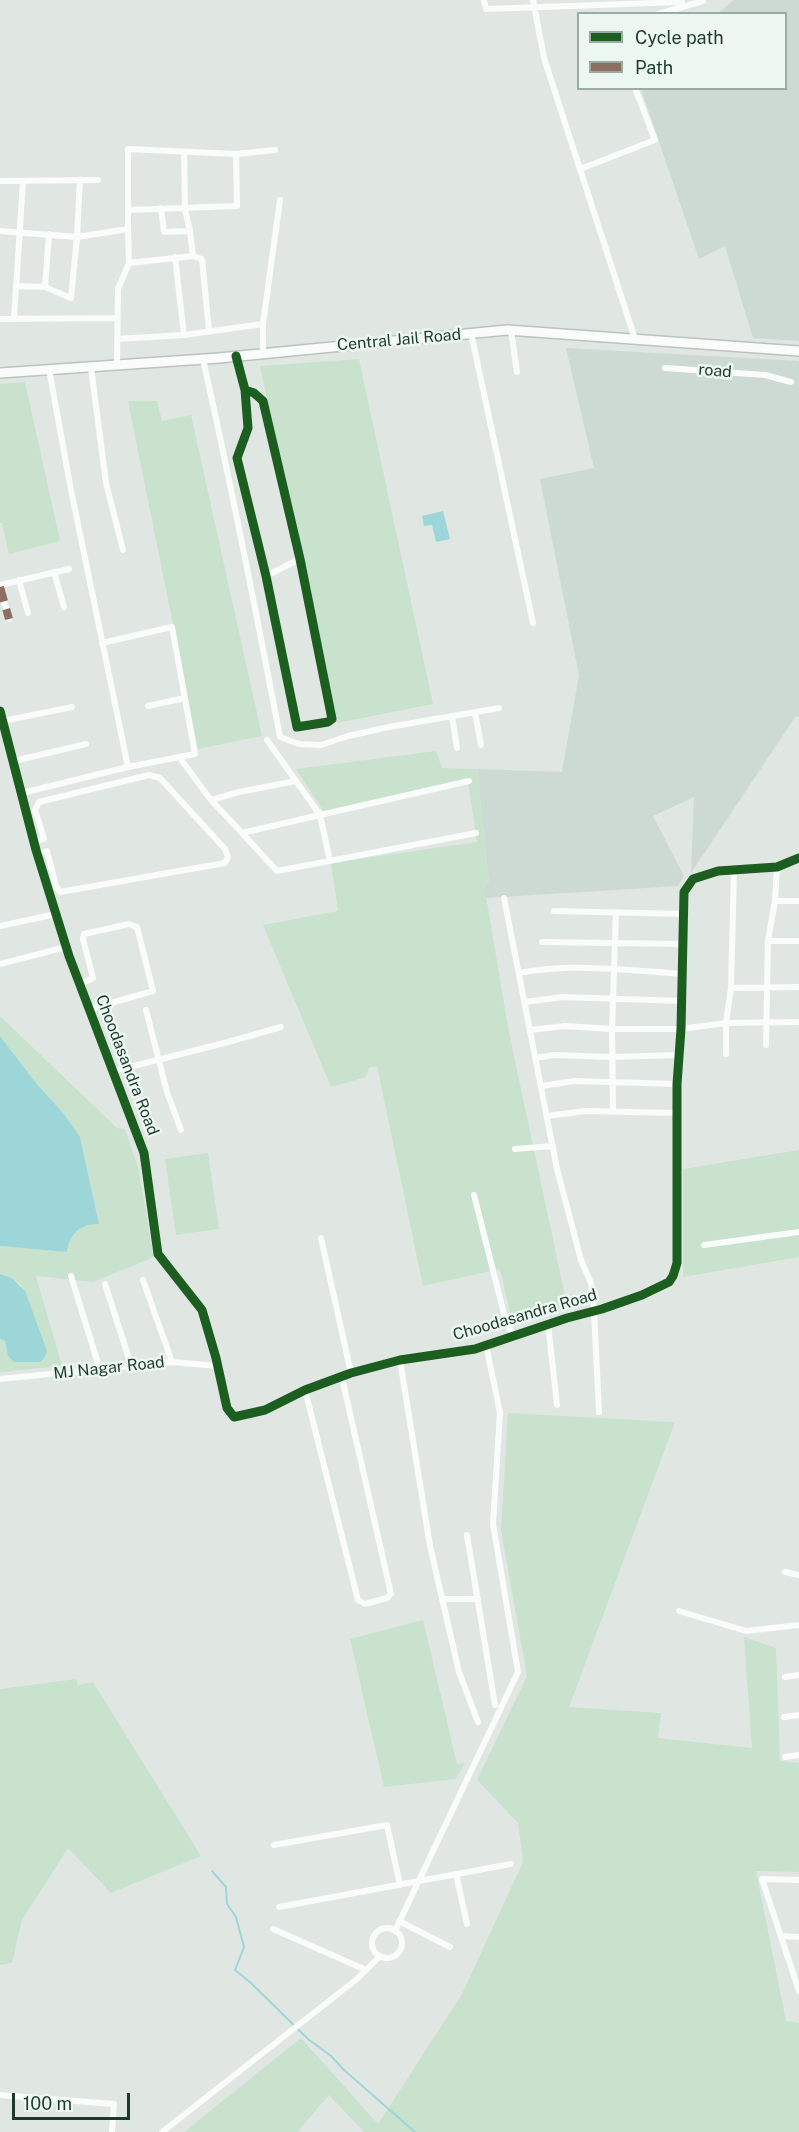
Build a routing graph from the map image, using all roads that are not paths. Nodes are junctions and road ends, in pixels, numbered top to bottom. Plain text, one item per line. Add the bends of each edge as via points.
1 (484, 0) edge
2 (532, 0) edge
3 (703, 1) edge
4 (682, 2) dead end
5 (533, 8) junction
6 (665, 12) edge
7 (636, 90) edge
8 (275, 150) dead end
9 (184, 152) junction
10 (236, 154) junction
11 (580, 169) junction
12 (80, 180) junction
13 (98, 180) dead end
14 (0, 181) edge
15 (23, 181) junction
16 (280, 200) dead end
17 (161, 208) junction
18 (185, 209) junction
19 (129, 210) junction
20 (128, 229) junction
21 (0, 231) edge
22 (190, 231) junction
23 (20, 232) junction
24 (49, 234) junction
25 (77, 237) junction
26 (193, 256) junction
27 (175, 257) junction
28 (129, 263) junction
29 (16, 286) junction
30 (45, 287) junction
31 (117, 318) junction
32 (0, 319) edge
33 (14, 319) junction
34 (263, 324) junction
35 (511, 330) junction
36 (209, 331) junction
37 (471, 333) junction
38 (183, 335) junction
39 (117, 339) junction
40 (635, 339) junction
41 (799, 351) edge
42 (263, 353) junction
43 (236, 356) junction
44 (204, 359) junction
45 (117, 365) junction
46 (91, 366) junction
47 (665, 368) dead end
48 (49, 369) junction
49 (517, 372) dead end
50 (0, 373) edge
51 (791, 382) dead end
52 (245, 390) junction
53 (123, 550) dead end
54 (300, 559) junction
55 (69, 569) dead end
56 (54, 572) junction
57 (266, 576) junction
58 (20, 580) junction
59 (0, 586) edge
60 (64, 607) dead end
61 (28, 613) dead end
62 (9, 619) dead end
63 (533, 623) dead end
64 (102, 643) junction
65 (184, 698) junction
66 (148, 706) dead end
67 (72, 707) dead end
68 (499, 708) dead end
69 (0, 711) edge
70 (475, 712) junction
71 (452, 716) junction
72 (3, 721) junction
73 (267, 740) dead end
74 (86, 744) dead end
75 (481, 745) dead end
76 (457, 748) dead end
77 (179, 757) junction
78 (14, 761) junction
79 (128, 767) junction
80 (296, 781) junction
81 (469, 781) dead end
82 (22, 793) junction
83 (211, 800) junction
84 (320, 815) junction
85 (242, 833) junction
86 (476, 833) dead end
87 (44, 839) junction
88 (34, 842) junction
89 (47, 851) junction
90 (37, 854) junction
91 (799, 858) edge
92 (330, 861) junction
93 (777, 867) junction
94 (734, 870) junction
95 (504, 898) dead end
96 (775, 901) junction
97 (799, 901) edge
98 (554, 911) dead end
99 (615, 912) junction
100 (56, 914) junction
101 (684, 914) junction
102 (0, 926) edge
103 (768, 941) junction
104 (799, 941) edge
105 (542, 942) dead end
106 (614, 942) junction
107 (683, 944) junction
108 (66, 946) junction
109 (0, 964) edge
110 (614, 969) junction
111 (519, 973) junction
112 (682, 974) junction
113 (80, 984) junction
114 (799, 987) edge
115 (731, 988) junction
116 (766, 988) junction
117 (613, 998) junction
118 (681, 1001) junction
119 (525, 1002) junction
120 (95, 1007) junction
121 (146, 1010) dead end
122 (765, 1022) junction
123 (799, 1022) edge
124 (726, 1023) junction
125 (281, 1027) dead end
126 (612, 1029) junction
127 (681, 1029) junction
128 (530, 1030) junction
129 (766, 1045) dead end
130 (726, 1054) dead end
131 (679, 1056) junction
132 (612, 1057) junction
133 (536, 1058) junction
134 (159, 1059) junction
135 (114, 1071) junction
136 (613, 1083) junction
137 (677, 1084) junction
138 (542, 1086) junction
139 (613, 1112) junction
140 (677, 1113) junction
141 (547, 1116) junction
142 (181, 1130) dead end
143 (553, 1146) junction
144 (515, 1149) dead end
145 (474, 1195) dead end
146 (799, 1232) edge
147 (321, 1238) dead end
148 (704, 1245) dead end
149 (70, 1276) dead end
150 (143, 1280) dead end
151 (105, 1284) dead end
152 (594, 1310) junction
153 (548, 1324) junction
154 (514, 1336) junction
155 (486, 1345) junction
156 (400, 1360) junction
157 (172, 1362) junction
158 (131, 1365) junction
159 (218, 1366) junction
160 (100, 1370) junction
161 (351, 1373) junction
162 (342, 1378) junction
163 (0, 1379) edge
164 (305, 1390) junction
165 (557, 1405) dead end
166 (599, 1412) dead end
167 (467, 1535) dead end
168 (785, 1572) dead end
169 (799, 1575) edge
170 (444, 1599) junction
171 (478, 1599) junction
172 (680, 1611) dead end
173 (799, 1625) edge
174 (799, 1675) edge
175 (785, 1677) dead end
176 (495, 1705) dead end
177 (799, 1715) edge
178 (784, 1717) dead end
179 (478, 1722) dead end
180 (799, 1755) edge
181 (785, 1757) dead end
182 (274, 1845) dead end
183 (511, 1864) dead end
184 (456, 1874) junction
185 (799, 1880) edge
186 (418, 1881) junction
187 (400, 1885) junction
188 (279, 1907) dead end
189 (399, 1921) junction
190 (467, 1924) dead end
191 (273, 1929) dead end
192 (395, 1931) junction
193 (781, 1936) junction
194 (799, 1937) edge
195 (450, 1947) dead end
196 (380, 1956) junction
197 (366, 1970) junction
198 (799, 1991) edge
199 (0, 2095) edge
200 (112, 2132) edge
201 (162, 2132) edge

1 - 5 street via 486,9
2 - 5 street
3 - 6 street
4 - 5 street
5 - 11 street via 544,58
7 - 11 street via 655,140
8 - 10 street
9 - 10 street
9 - 18 street
9 - 19 street via 128,149
10 - 18 street via 237,206
11 - 40 street
12 - 13 street
12 - 15 street
12 - 25 street
14 - 15 street
15 - 23 street
16 - 34 street
17 - 18 street
17 - 19 street
17 - 22 street via 164,232
18 - 22 street
19 - 20 street
20 - 25 street
20 - 28 street
21 - 23 street
22 - 26 street
23 - 24 street
23 - 29 street
24 - 25 street
24 - 30 street
25 - 30 street via 71,298
26 - 27 street
26 - 36 street via 202,259
27 - 28 street
27 - 38 street
28 - 31 street via 118,289
29 - 30 street
29 - 33 street
31 - 33 street
31 - 39 street
32 - 33 street
34 - 36 street
34 - 42 street
35 - 37 main road, Central Jail Road
35 - 40 main road, Central Jail Road
35 - 49 street
36 - 38 street
37 - 42 main road, Central Jail Road
37 - 63 street
38 - 39 street
39 - 45 street
40 - 41 main road, Central Jail Road
42 - 43 main road, Central Jail Road
43 - 44 main road, Central Jail Road
43 - 52 street
44 - 45 main road, Central Jail Road
44 - 71 street via 280,737 299,744 321,745 369,731
45 - 46 main road, Central Jail Road
46 - 48 main road, Central Jail Road
46 - 53 street via 106,483
47 - 51 street, road via 765,375
48 - 50 main road, Central Jail Road
48 - 64 street
52 - 54 street via 263,401
52 - 57 street via 248,428 237,458
54 - 57 street
54 - 57 street via 332,719 328,722 297,727
55 - 56 street
56 - 58 street
56 - 60 street
58 - 59 street
58 - 61 street
59 - 62 street
64 - 65 street via 172,627
64 - 79 street
65 - 66 street
65 - 77 street via 195,754
67 - 72 street
68 - 70 street
69 - 72 street, Choodasandra Road
70 - 71 street
70 - 75 street
71 - 76 street
72 - 78 street, Choodasandra Road
73 - 80 street
74 - 78 street
77 - 79 street
77 - 83 street
78 - 82 street, Choodasandra Road
79 - 82 street
80 - 83 street
80 - 84 street
81 - 84 street
82 - 88 street, Choodasandra Road
83 - 85 street
84 - 85 street
84 - 92 street
85 - 92 street via 277,871
86 - 92 street
87 - 88 street
87 - 89 street
87 - 89 street via 35,810 39,802 155,775 225,849 228,857 225,863 60,892
88 - 90 street, Choodasandra Road
89 - 90 street
90 - 100 street, Choodasandra Road
91 - 93 street, Choodasandra Road
93 - 94 street, Choodasandra Road
93 - 96 street
94 - 101 street, Choodasandra Road via 693,879 684,892
94 - 115 street
95 - 111 street
96 - 97 street
96 - 103 street
98 - 99 street
99 - 101 street
99 - 106 street
100 - 102 street
100 - 108 street, Choodasandra Road
101 - 107 street, Choodasandra Road
103 - 104 street
103 - 116 street
105 - 106 street
106 - 107 street
106 - 110 street
107 - 112 street, Choodasandra Road
108 - 109 street
108 - 113 street, Choodasandra Road
110 - 111 street
110 - 112 street
110 - 117 street
111 - 119 street
112 - 118 street, Choodasandra Road
113 - 120 street, Choodasandra Road
113 - 120 street via 93,978 84,934 129,924 138,927 153,990
114 - 116 street
115 - 116 street
115 - 124 street
116 - 122 street
117 - 118 street
117 - 119 street via 563,997
117 - 126 street
118 - 127 street, Choodasandra Road
119 - 128 street
120 - 135 street, Choodasandra Road
121 - 134 street
122 - 123 street
122 - 124 street
122 - 129 street
124 - 127 street
124 - 130 street
125 - 134 street
126 - 127 street
126 - 128 street via 565,1026
126 - 132 street
127 - 131 street, Choodasandra Road
128 - 133 street
131 - 132 street
131 - 137 street, Choodasandra Road
132 - 133 street
132 - 136 street
133 - 138 street
134 - 135 street
134 - 142 street
135 - 159 street, Choodasandra Road via 144,1153 158,1254 202,1310
136 - 137 street
136 - 138 street via 574,1081
136 - 139 street
137 - 140 street, Choodasandra Road
138 - 141 street
139 - 140 street
139 - 141 street
140 - 152 street, Choodasandra Road via 677,1263 673,1276 669,1282 642,1295
141 - 143 street
143 - 144 street
143 - 152 street via 581,1260 591,1283
145 - 154 street via 506,1322
146 - 148 street
147 - 161 street
149 - 160 street
150 - 157 street
151 - 158 street
152 - 153 street, Choodasandra Road
152 - 166 street
153 - 154 street, Choodasandra Road
153 - 165 street
154 - 155 street, Choodasandra Road
155 - 156 street, Choodasandra Road
155 - 186 street via 500,1413 493,1524 518,1672
156 - 161 street, Choodasandra Road
156 - 170 street via 430,1546
157 - 158 street, MJ Nagar Road
157 - 159 street, MJ Nagar Road
158 - 160 street, MJ Nagar Road
159 - 164 street, Choodasandra Road via 227,1408 234,1416 265,1410
160 - 163 street, MJ Nagar Road
161 - 162 street, Choodasandra Road
162 - 164 street, Choodasandra Road
162 - 164 street via 392,1594 387,1598 365,1604 358,1600
167 - 171 street
168 - 169 street
170 - 171 street
170 - 179 street via 459,1672
171 - 176 street
172 - 173 street via 746,1631
174 - 175 street
177 - 178 street
180 - 181 street
182 - 187 street via 387,1825
183 - 184 street
184 - 186 street
184 - 190 street
185 - 193 street via 762,1879
186 - 187 street
186 - 189 street
187 - 188 street
189 - 192 street
189 - 195 street
191 - 197 street
192 - 196 street via 401,1942 399,1950 389,1957
192 - 196 street via 383,1929 374,1936 373,1948
193 - 194 street
193 - 198 street
196 - 197 street
197 - 201 street
199 - 200 street via 114,2104

